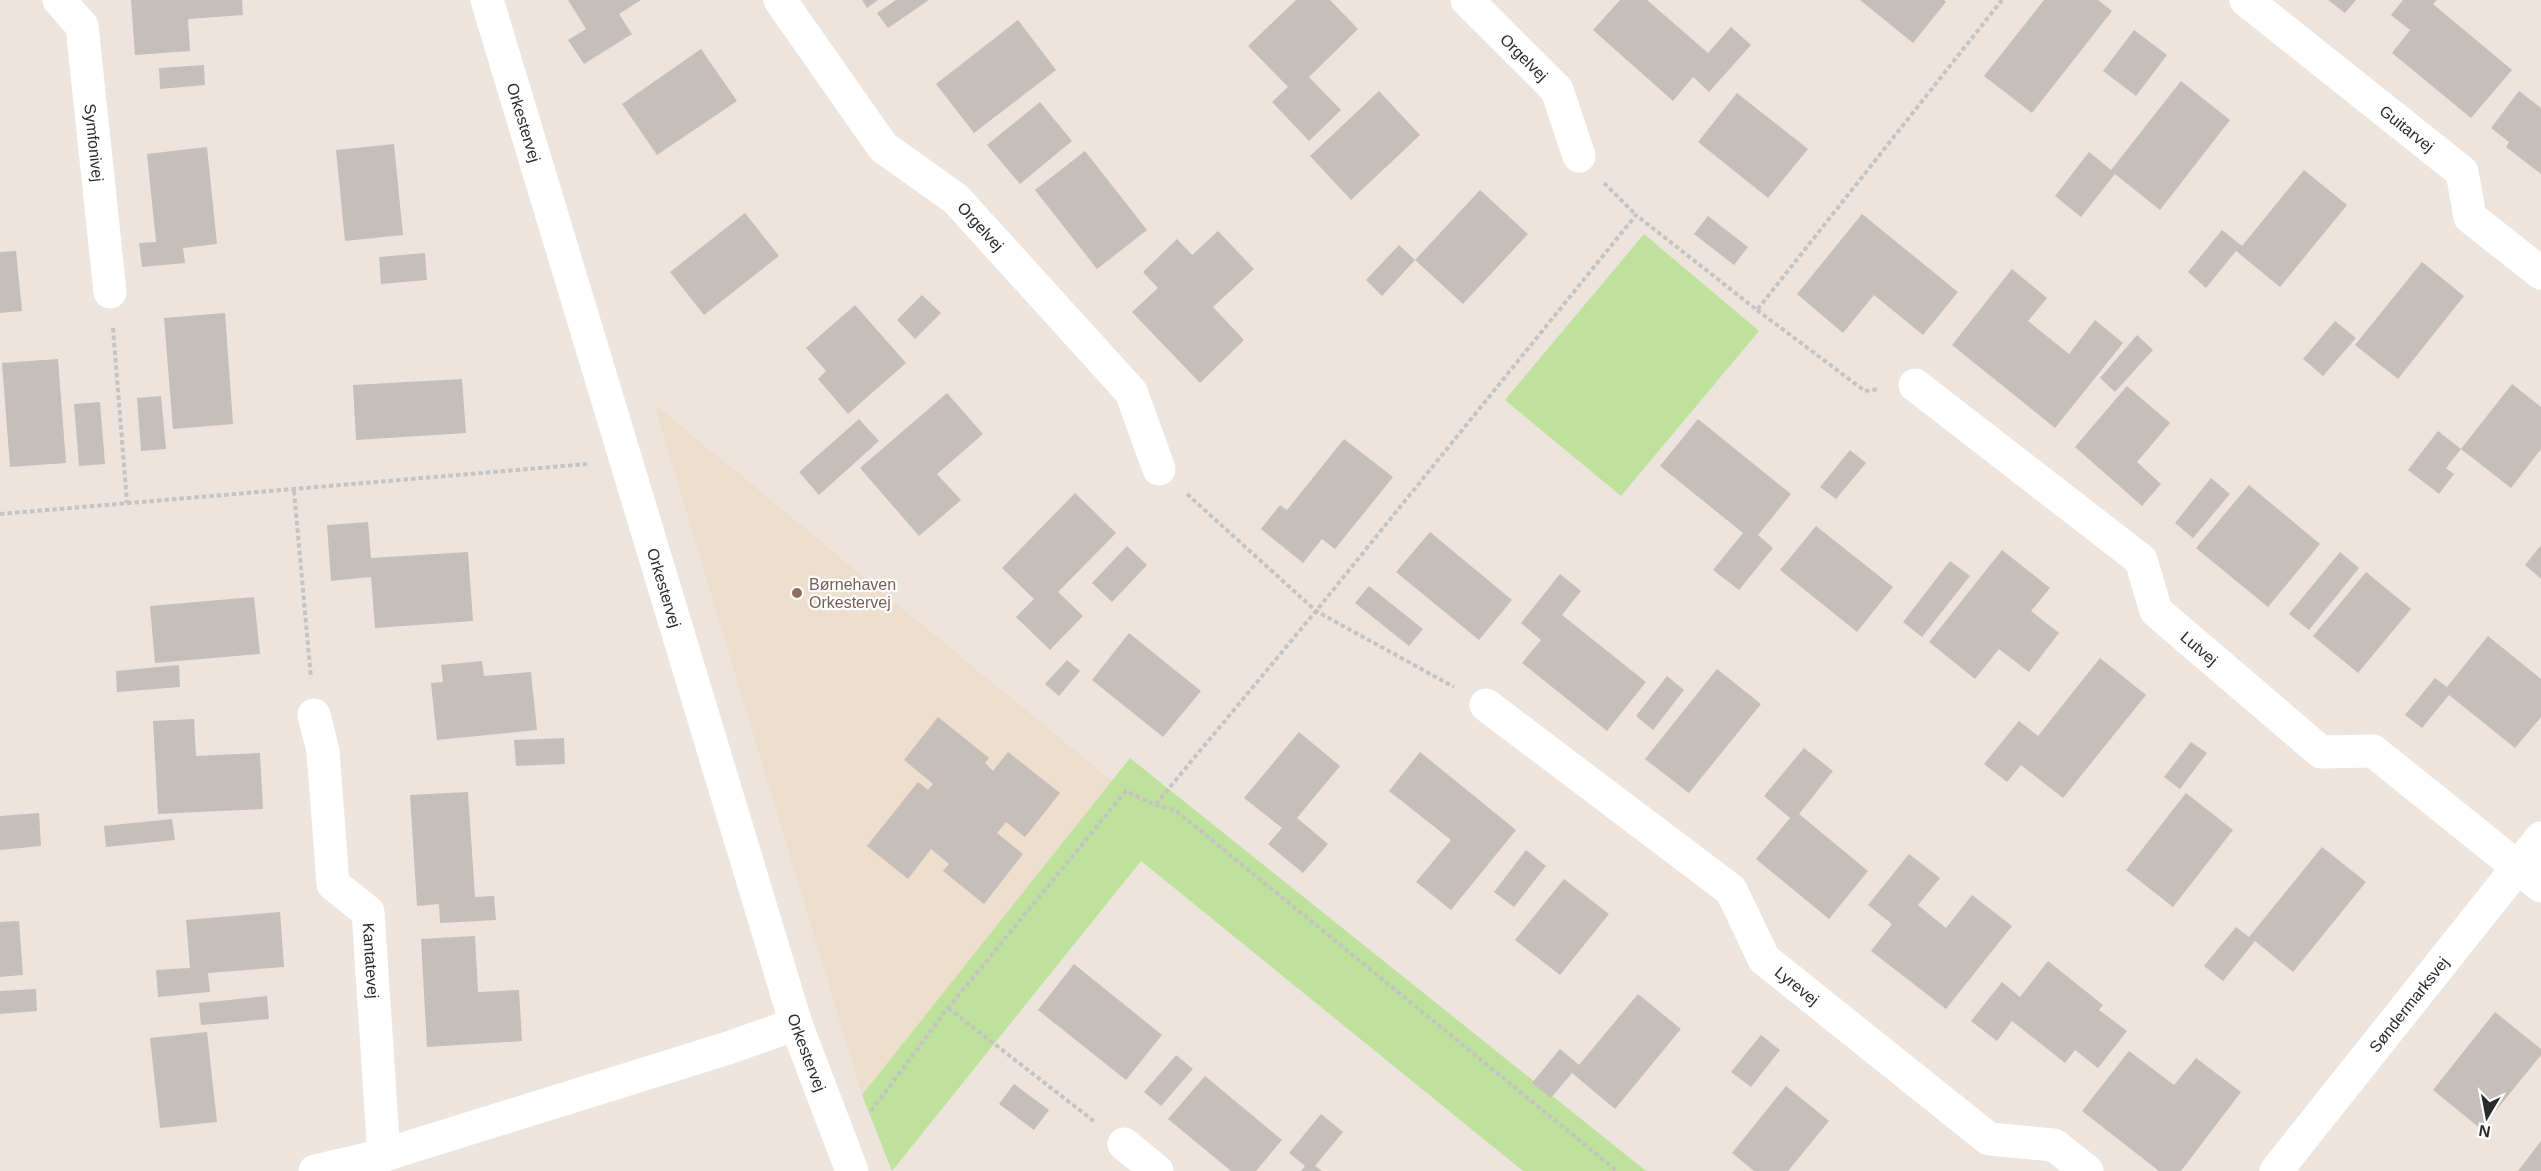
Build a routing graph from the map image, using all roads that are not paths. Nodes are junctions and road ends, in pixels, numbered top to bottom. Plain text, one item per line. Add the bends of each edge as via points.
1 (59, 0) edge
2 (487, 0) edge
3 (780, 0) edge
4 (1467, 0) edge
5 (2246, 0) edge
6 (1579, 156) road end
7 (2541, 273) edge
8 (110, 292) road end
9 (1915, 386) road end
10 (1159, 469) road end
11 (1486, 705) road end
12 (314, 715) road end
13 (2541, 837) edge
14 (2529, 876) edge
15 (796, 1024) junction
16 (1124, 1144) road end
17 (384, 1155) junction
18 (315, 1171) edge
19 (852, 1171) edge
20 (1157, 1171) edge
21 (2087, 1171) edge
22 (2276, 1171) edge

1 - 8 street, Symfonivej via 82,26
2 - 15 street, Orkestervej
3 - 10 street, Orgelvej via 883,147 956,199 1131,392
4 - 6 street, Orgelvej via 1557,90
5 - 7 street, Guitarvej via 2462,172 2470,217
9 - 14 street, Lutvej via 2141,560 2156,611 2321,752 2373,751
11 - 21 street, Lyrevej via 1731,890 1764,959 1989,1138 2054,1145
12 - 17 street, Kantatevej via 323,751 333,884 369,912
13 - 14 street, Søndermarksvej
14 - 22 street, Søndermarksvej
15 - 17 street
15 - 19 street, Orkestervej
16 - 20 street
17 - 18 street

